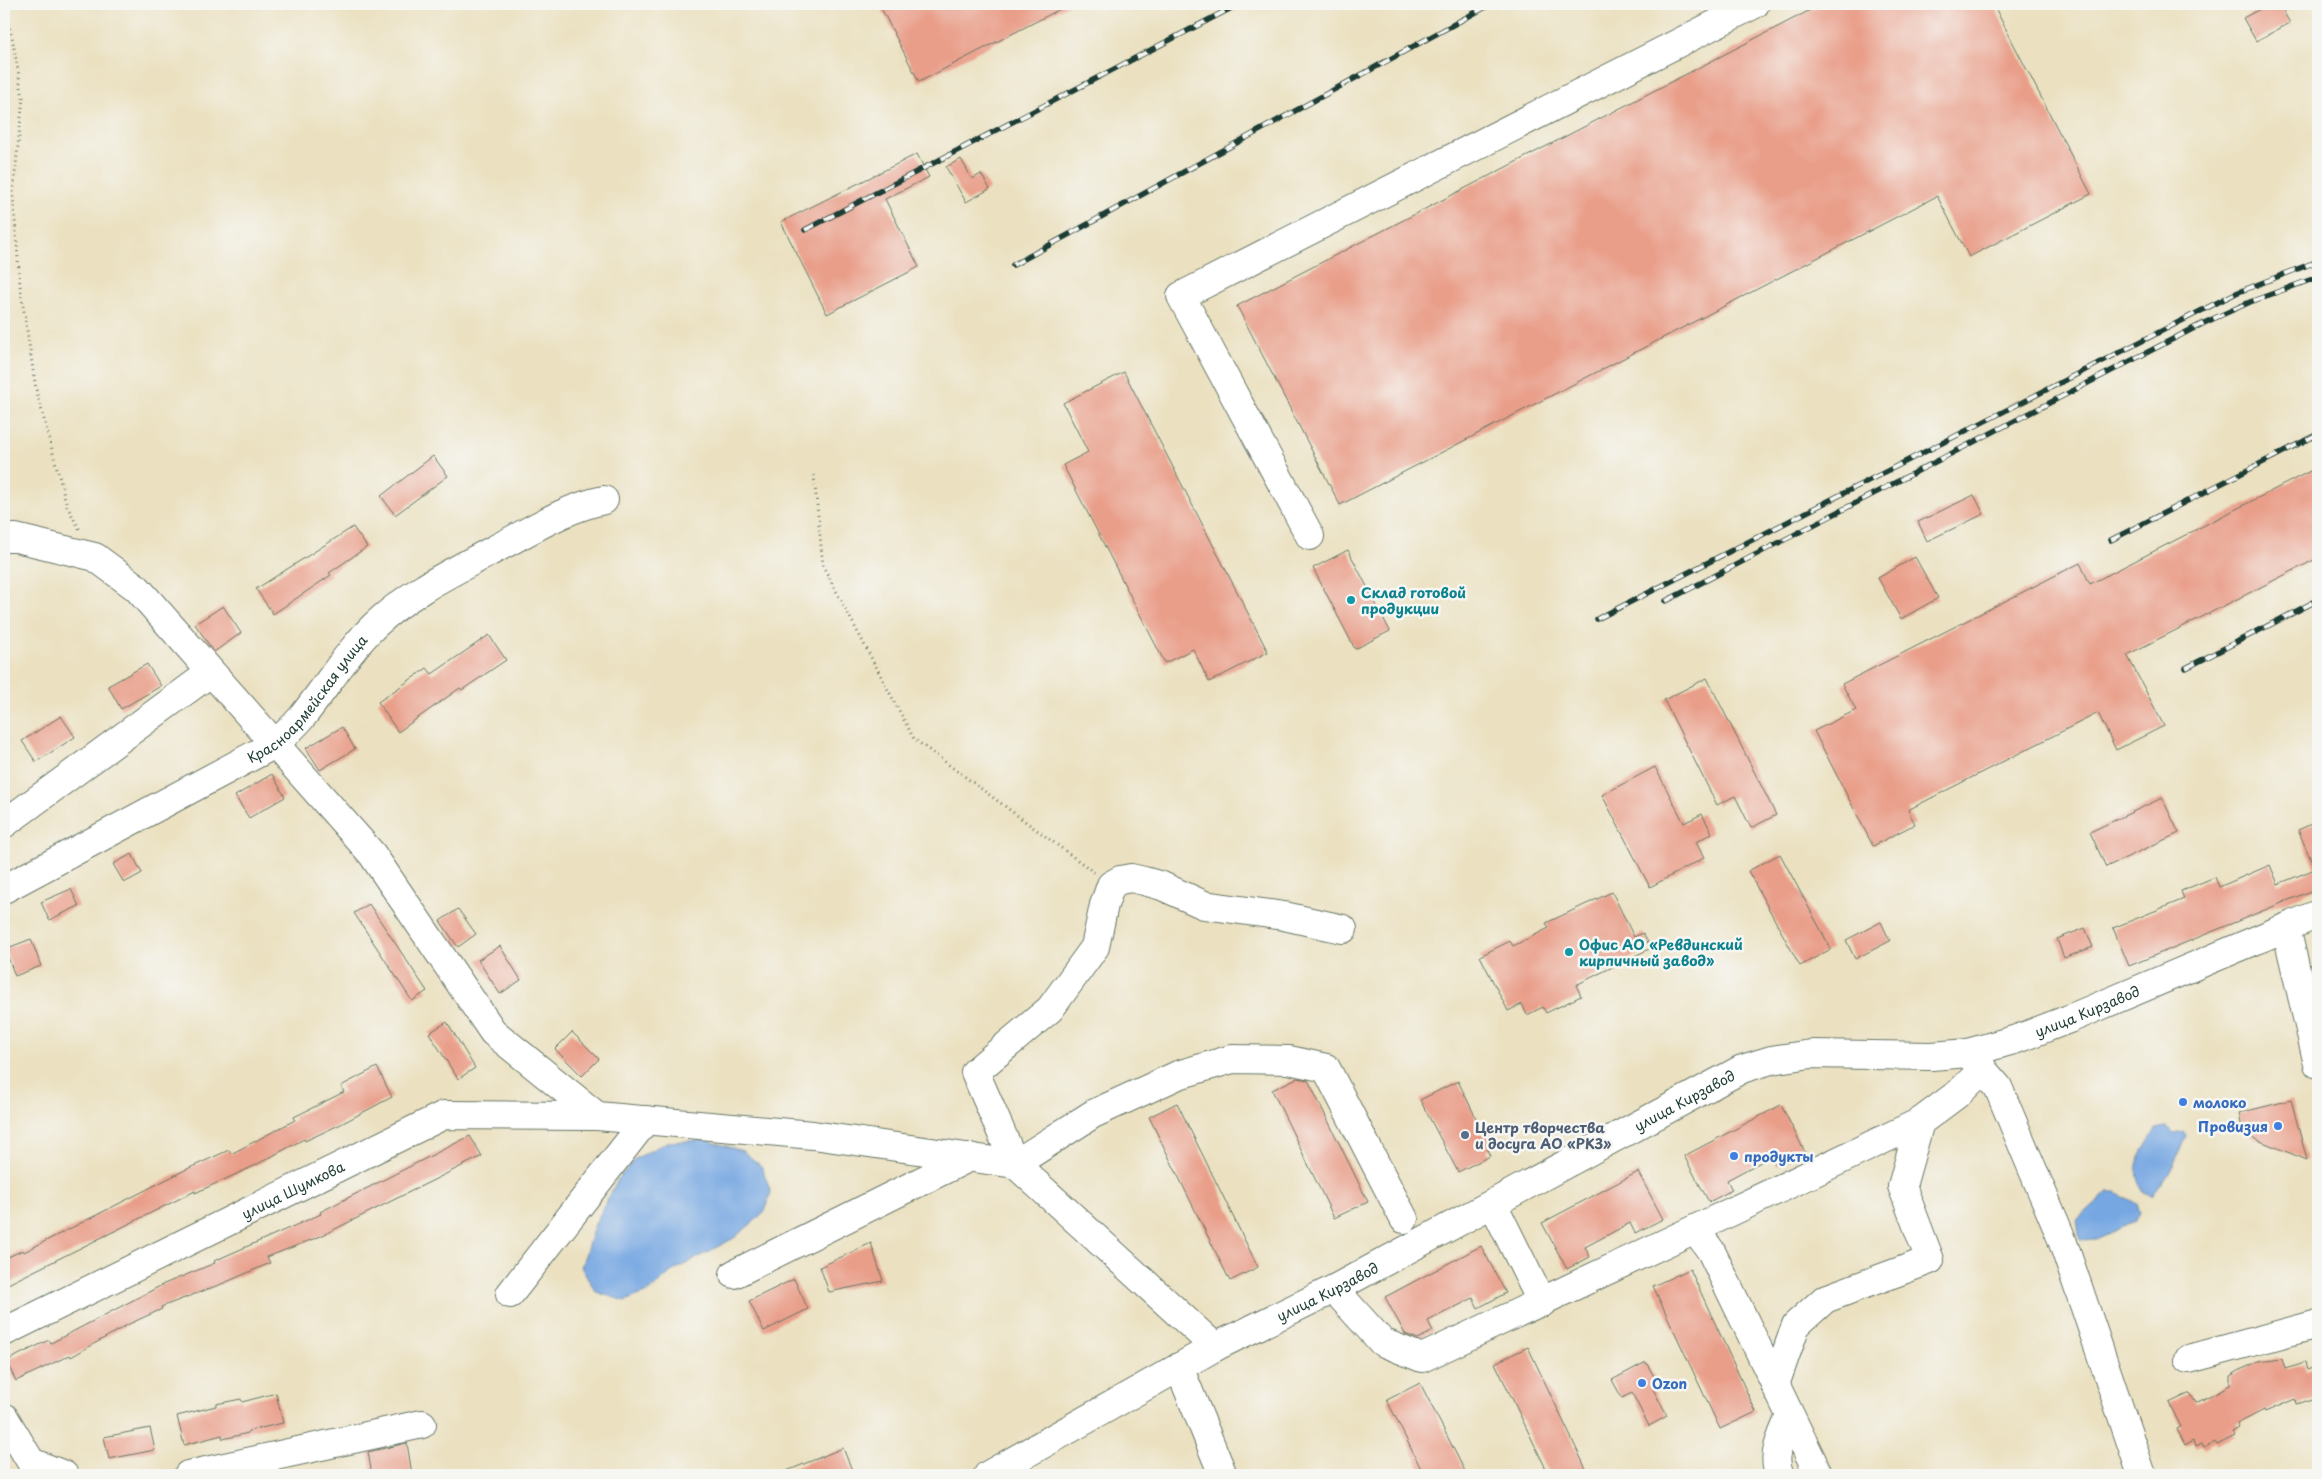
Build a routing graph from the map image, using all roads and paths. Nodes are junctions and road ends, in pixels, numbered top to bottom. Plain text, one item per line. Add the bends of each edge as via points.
1 (1755, 4) edge
2 (4, 9) edge
3 (814, 474) dead end
4 (604, 500) dead end
5 (1310, 536) dead end
6 (4, 538) edge
7 (95, 557) junction
8 (210, 673) junction
9 (275, 744) junction
10 (4, 824) edge
11 (1111, 885) junction
12 (4, 889) edge
13 (2318, 914) edge
14 (2286, 928) junction
15 (1343, 929) dead end
16 (1976, 1061) junction
17 (2318, 1064) edge
18 (598, 1116) junction
19 (646, 1120) junction
20 (1920, 1122) junction
21 (970, 1158) junction
22 (1015, 1164) junction
23 (1493, 1204) junction
24 (1404, 1219) dead end
25 (1695, 1229) junction
26 (734, 1274) dead end
27 (1334, 1289) junction
28 (510, 1294) dead end
29 (1542, 1303) junction
30 (2318, 1324) edge
31 (4, 1332) edge
32 (1216, 1347) junction
33 (2189, 1359) dead end
34 (1179, 1367) junction
35 (1775, 1385) junction
36 (1790, 1416) junction
37 (4, 1417) edge
38 (422, 1424) dead end
39 (64, 1475) edge
40 (188, 1475) edge
41 (988, 1475) edge
42 (1223, 1475) edge
43 (1780, 1475) edge
44 (1819, 1475) edge
45 (2142, 1475) edge

1 - 5 street via 1181,296
2 - 7 path via 23,98 13,193 20,285 36,389 67,506
3 - 11 path via 823,566 914,739
4 - 9 street, Красноармейская улица via 547,521 421,589 398,605 352,650 300,719
6 - 7 street
7 - 8 street via 137,588
8 - 9 street
8 - 10 street
9 - 12 street, Красноармейская улица
9 - 18 street via 372,854 494,1032
11 - 15 street via 1126,879 1144,881 1204,905 1284,916
11 - 22 street via 1095,947 1050,1009 975,1072
13 - 14 street, улица Кирзавод
14 - 16 street, улица Кирзавод via 2016,1039
14 - 17 street
16 - 20 street via 1960,1092
16 - 23 street, улица Кирзавод via 1932,1056 1811,1054 1756,1064 1726,1077
16 - 45 street via 1998,1087 2061,1237
18 - 19 street, улица Шумкова
18 - 31 street, улица Шумкова via 444,1115
19 - 21 street, улица Шумкова via 813,1135
19 - 28 street
20 - 25 street
20 - 35 street via 1902,1186 1930,1260 1825,1298 1796,1325
21 - 22 street, улица Шумкова
21 - 26 street
22 - 24 street via 1093,1114 1178,1075 1232,1059 1289,1060 1326,1068
22 - 32 street
23 - 27 street, улица Кирзавод
23 - 29 street
25 - 29 street
25 - 35 street via 1711,1251
27 - 29 street via 1382,1342 1422,1358
27 - 32 street, улица Кирзавод
30 - 33 street
32 - 34 street, улица Кирзавод
34 - 41 street, улица Кирзавод
34 - 42 street
35 - 36 street
36 - 43 street via 1777,1450
36 - 44 street
37 - 39 street via 31,1462
38 - 40 street

